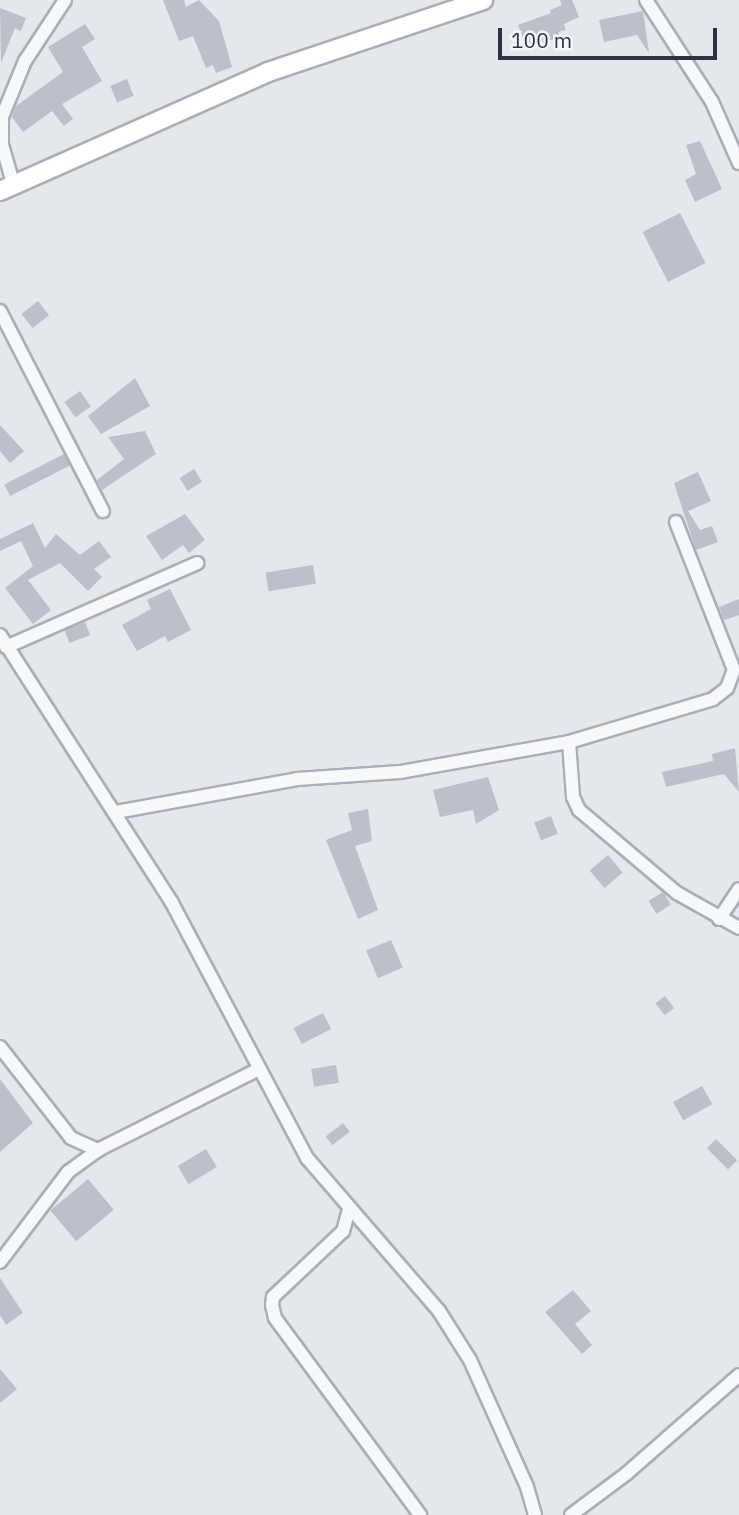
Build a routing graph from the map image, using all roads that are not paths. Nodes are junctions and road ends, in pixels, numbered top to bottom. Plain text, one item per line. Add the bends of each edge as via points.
1 (65, 0) edge
2 (484, 0) edge
3 (646, 0) edge
4 (0, 76) edge
5 (15, 81) junction
6 (739, 163) edge
7 (6, 187) edge
8 (0, 311) edge
9 (103, 511) dead end
10 (676, 522) dead end
11 (197, 563) dead end
12 (3, 641) edge
13 (569, 742) junction
14 (117, 812) junction
15 (739, 889) edge
16 (719, 919) junction
17 (739, 928) edge
18 (0, 1047) edge
19 (257, 1070) junction
20 (98, 1150) junction
21 (349, 1209) junction
22 (0, 1262) edge
23 (739, 1375) edge
24 (420, 1515) edge
25 (535, 1515) edge
26 (571, 1515) edge

1 - 5 street
2 - 7 main road via 268,72
3 - 6 street via 712,102
4 - 5 street
5 - 7 street via 2,117
8 - 9 street via 56,428
10 - 13 street via 734,670 733,680 713,699
11 - 12 street
12 - 14 street
13 - 14 street via 400,772 296,779
13 - 16 street via 573,797 579,810 677,893
14 - 19 street via 172,902
15 - 16 street
16 - 17 street
18 - 20 street via 71,1138
19 - 20 street
19 - 21 street via 307,1157
20 - 22 street via 51,1191
21 - 24 street via 343,1231 272,1297 275,1318
21 - 25 street via 439,1311 470,1360
23 - 26 street via 626,1474

